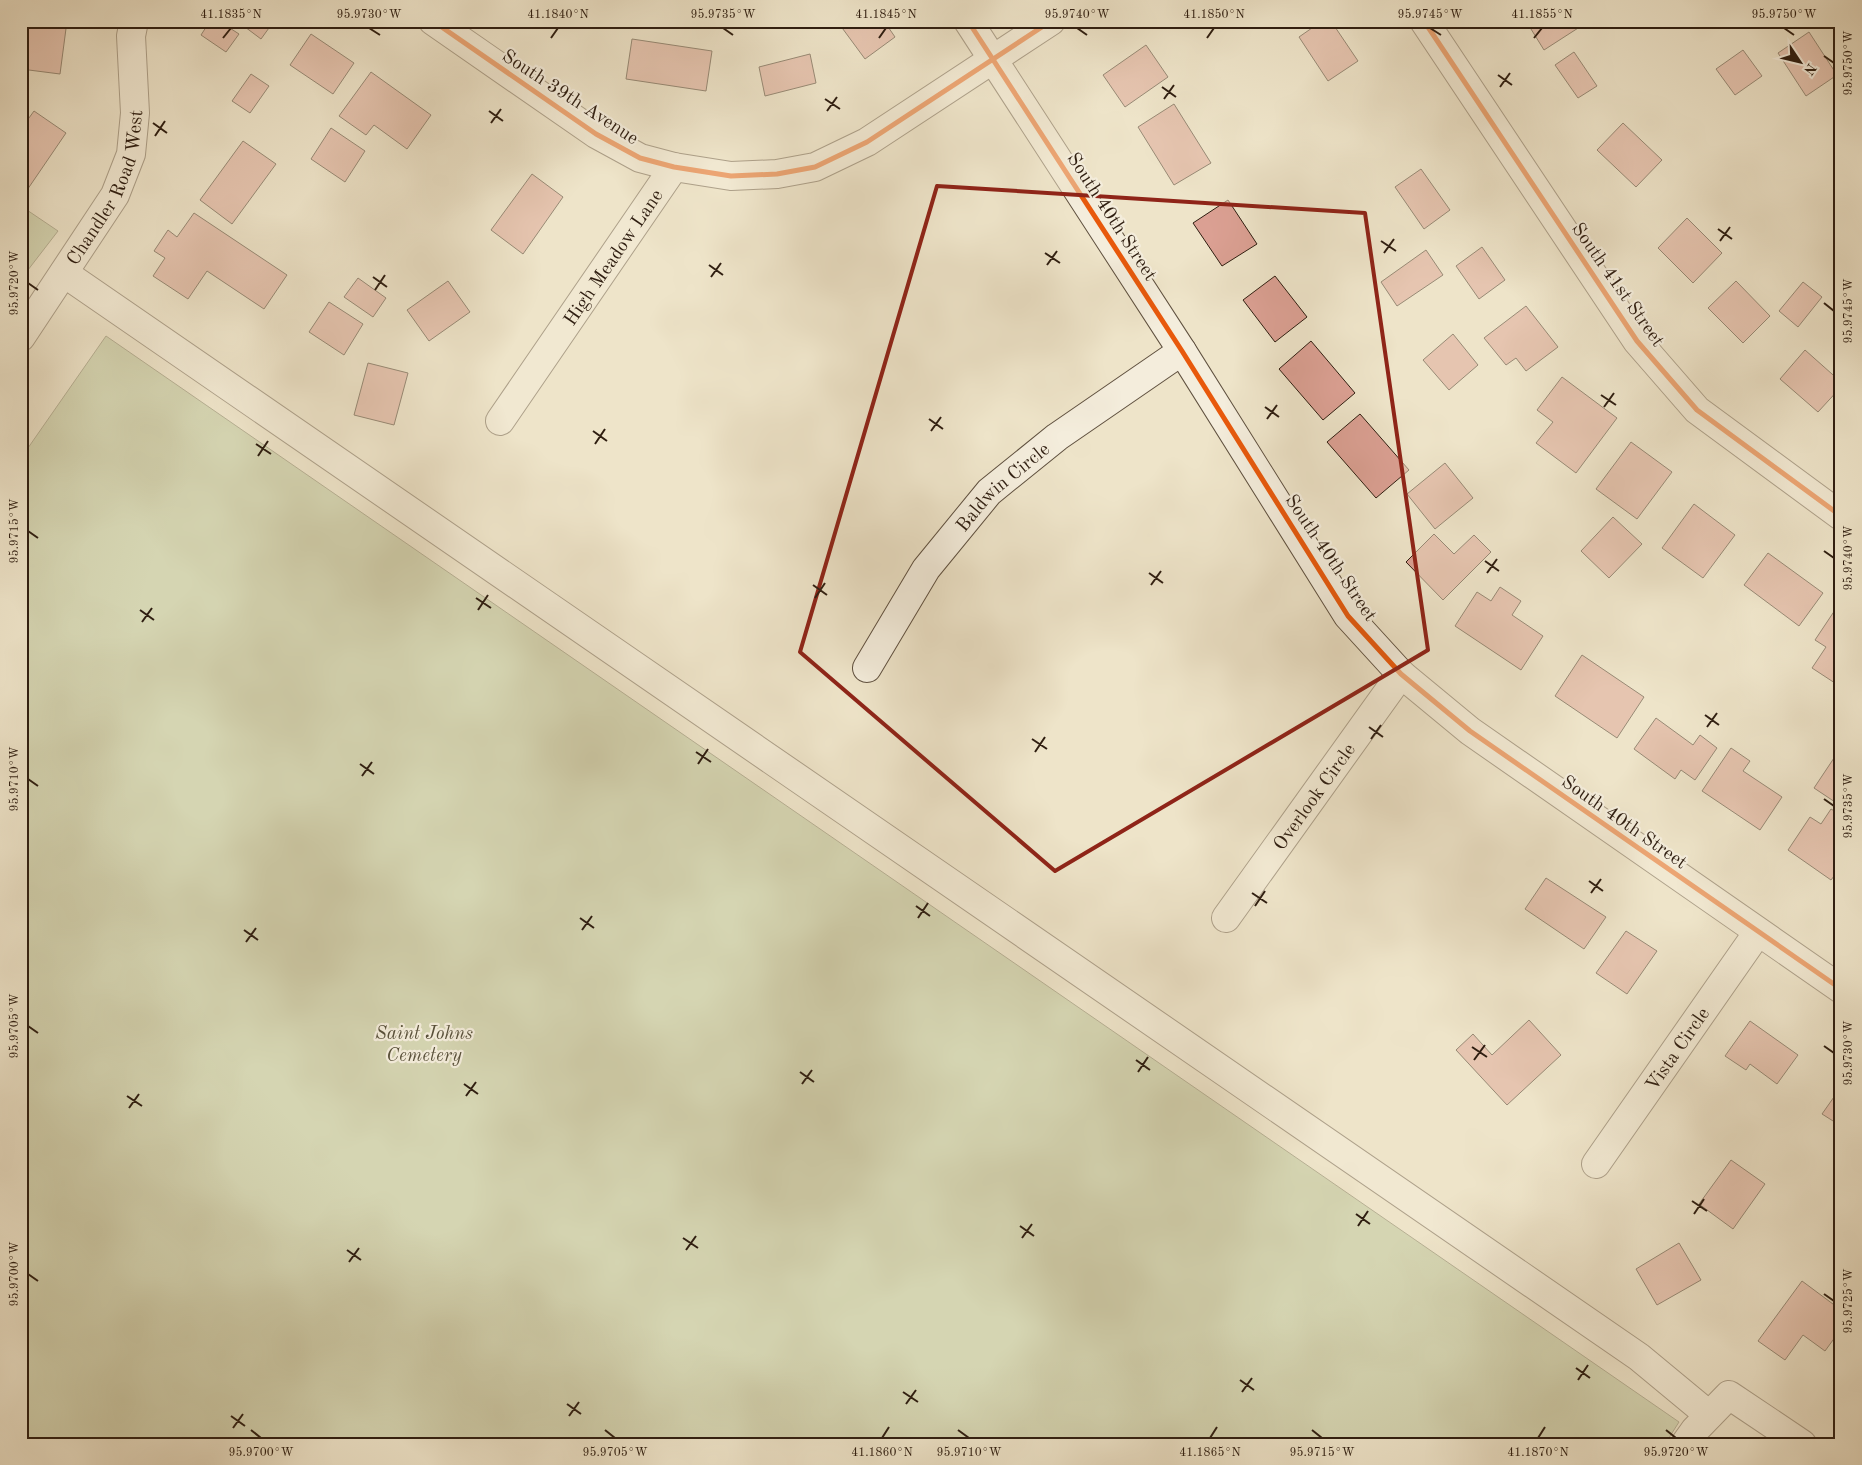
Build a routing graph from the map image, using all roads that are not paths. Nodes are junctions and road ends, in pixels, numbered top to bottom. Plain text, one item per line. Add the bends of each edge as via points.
1 (134, 21) edge
2 (433, 21) edge
3 (968, 21) edge
4 (1050, 21) edge
5 (1424, 21) edge
6 (993, 58) junction
7 (674, 168) junction
8 (64, 273) junction
9 (21, 337) edge
10 (1182, 351) junction
11 (500, 421) dead end
12 (1841, 516) edge
13 (867, 668) dead end
14 (1401, 674) junction
15 (1226, 918) dead end
16 (1758, 932) junction
17 (1841, 988) edge
18 (1596, 1164) dead end
19 (1709, 1415) junction
20 (1685, 1444) edge
21 (1802, 1444) edge

1 - 8 street, Chandler Road West via 131,36 135,113 130,154 115,195
2 - 7 street, South 39th Avenue via 596,134 640,158
3 - 6 street, South 40th Street
4 - 6 street
5 - 12 street, South 41st Street via 1638,341 1697,410
6 - 7 street via 868,142 815,167 777,174 731,176
6 - 10 street, South 40th Street
7 - 11 street, High Meadow Lane
8 - 9 street, Chandler Road West
8 - 19 street via 1639,1357
10 - 13 street, Baldwin Circle via 1057,437 989,492 926,569
10 - 14 street, South 40th Street via 1348,616
14 - 15 street, Overlook Circle
14 - 16 street, South 40th Street via 1470,731
16 - 17 street, South 40th Street
16 - 18 street, Vista Circle
19 - 20 street
19 - 21 street via 1729,1395

